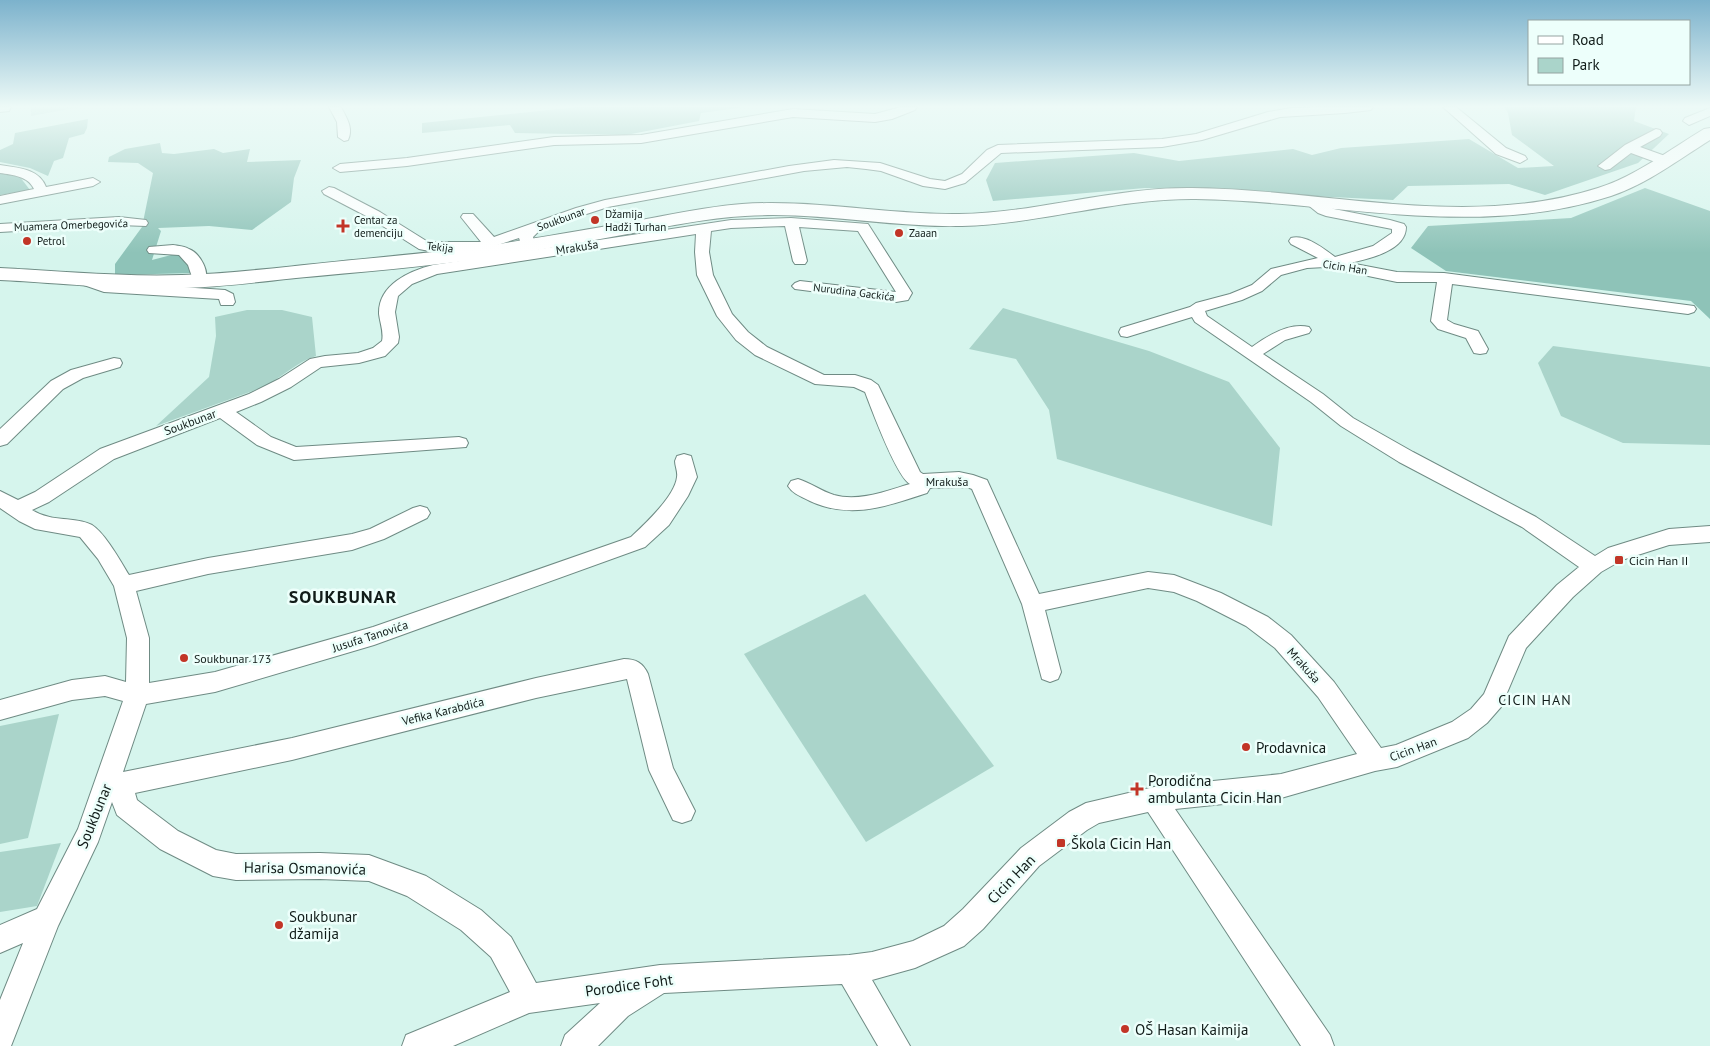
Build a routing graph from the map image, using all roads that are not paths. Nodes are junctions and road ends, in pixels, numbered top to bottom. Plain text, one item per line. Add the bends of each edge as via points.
1 (450, 156) edge
2 (986, 156) edge
3 (1512, 156) edge
4 (1619, 156) edge
5 (1651, 156) edge
6 (1670, 156) edge
7 (1520, 159) dead end
8 (1663, 160) junction
9 (1605, 166) dead end
10 (340, 168) dead end
11 (0, 169) edge
12 (93, 182) dead end
13 (40, 191) junction
14 (329, 191) dead end
15 (0, 200) edge
16 (1310, 201) junction
17 (751, 216) junction
18 (468, 217) dead end
19 (791, 222) junction
20 (141, 224) dead end
21 (0, 228) edge
22 (704, 228) junction
23 (530, 237) junction
24 (1296, 241) dead end
25 (497, 242) junction
26 (154, 250) dead end
27 (467, 259) junction
28 (800, 261) dead end
29 (1329, 262) junction
30 (0, 274) edge
31 (1444, 278) junction
32 (83, 280) junction
33 (199, 280) junction
34 (800, 286) dead end
35 (226, 302) dead end
36 (1688, 309) dead end
37 (1196, 310) junction
38 (1303, 330) dead end
39 (1127, 332) dead end
40 (1480, 349) dead end
41 (1252, 354) junction
42 (114, 364) dead end
43 (222, 410) junction
44 (0, 440) edge
45 (459, 442) dead end
46 (684, 461) dead end
47 (922, 481) junction
48 (798, 486) dead end
49 (6, 508) edge
50 (420, 513) dead end
51 (1710, 520) edge
52 (1710, 525) edge
53 (1710, 534) edge
54 (1594, 566) junction
55 (124, 586) junction
56 (1033, 604) junction
57 (1050, 672) dead end
58 (137, 695) junction
59 (0, 710) edge
60 (1376, 760) junction
61 (114, 786) junction
62 (1154, 799) junction
63 (682, 811) dead end
64 (46, 919) junction
65 (0, 939) edge
66 (861, 968) junction
67 (660, 979) junction
68 (529, 999) junction
69 (0, 1037) edge
70 (418, 1046) edge
71 (576, 1046) edge
72 (896, 1046) edge
73 (1319, 1046) edge

1 - 10 street
2 - 23 street, Soukbunar via 967,176 953,184 939,185 884,168 844,163 608,202
3 - 7 street
4 - 9 street
5 - 8 street
6 - 8 main road
8 - 16 main road via 1630,182 1605,192 1523,208 1454,211
11 - 13 street via 24,173 37,181
12 - 13 street
13 - 15 street
14 - 25 street, Tekija via 424,246 461,249
16 - 17 main road via 1212,194 1151,195 990,219 906,220 827,212
16 - 29 street via 1330,213 1399,227 1399,234 1387,245 1369,254
17 - 19 street, Nurudina Gackića
17 - 22 street, Nurudina Gackića
17 - 23 main road via 712,213
18 - 25 street via 488,240
19 - 28 street
19 - 34 street, Nurudina Gackića via 863,227 904,293 902,297 896,297
20 - 21 street, Muamera Omerbegovića via 119,221
22 - 27 street, Mrakuša
22 - 47 street, Mrakuša via 702,258 705,275 732,325 761,351 821,380 855,381 872,389 906,466 913,477
23 - 25 street, Tekija
23 - 27 main road
24 - 29 street via 1314,249
26 - 33 street via 188,252 193,257
27 - 33 main road
27 - 43 street, Soukbunar via 424,273 394,290 387,312 390,343 379,352 316,363 276,388
29 - 31 street, Cicin Han via 1397,277
29 - 37 street, Cicin Han via 1276,272 1257,288
30 - 32 main road
31 - 36 street, Cicin Han
31 - 40 street via 1438,321 1446,327 1473,334
32 - 33 main road
32 - 35 street via 104,287 224,295
37 - 39 street, Cicin Han
37 - 41 street via 1201,319
38 - 41 street via 1279,336
41 - 54 street via 1365,433 1529,522
42 - 44 street via 82,372 61,382
43 - 45 street, Soukbunar via 264,441 294,454
43 - 49 street, Soukbunar via 107,454 42,496
46 - 58 street, Jusufa Tanovića via 687,477 678,496 662,520 638,542 374,636 216,682
47 - 48 street via 920,488 863,503 846,504 818,497
47 - 56 street, Mrakuša via 972,479 980,485
49 - 55 street, Soukbunar via 48,527 86,531 105,554
50 - 55 street via 352,542 208,566
51 - 52 street via 1688,523
53 - 54 street, Cicin Han via 1668,537 1615,554
54 - 60 street, Cicin Han via 1565,591 1517,643 1493,700 1479,716 1460,730 1434,742
55 - 58 street, Soukbunar via 138,638
56 - 57 street
56 - 60 street, Mrakuša via 1148,580 1180,584 1242,613 1288,647 1320,682
58 - 59 street, Jusufa Tanovića via 105,686 72,690
58 - 61 street, Soukbunar
60 - 62 street, Cicin Han via 1280,786
61 - 63 street, Vefika Karabdića via 188,768 292,749 536,688 632,669 637,674 661,770
61 - 64 street, Soukbunar
61 - 68 street, Harisa Osmanovića via 126,807 169,840 213,863 236,867 369,868 416,886 471,920 501,947
62 - 66 street, Cicin Han via 1095,812 1078,822 1030,857 973,920 954,936 915,954
62 - 73 street
64 - 65 street
64 - 69 street, Soukbunar
66 - 67 street, Porodice Foht
66 - 72 street
67 - 68 street, Porodice Foht
67 - 71 street via 618,1006
68 - 70 street, Porodice Foht

